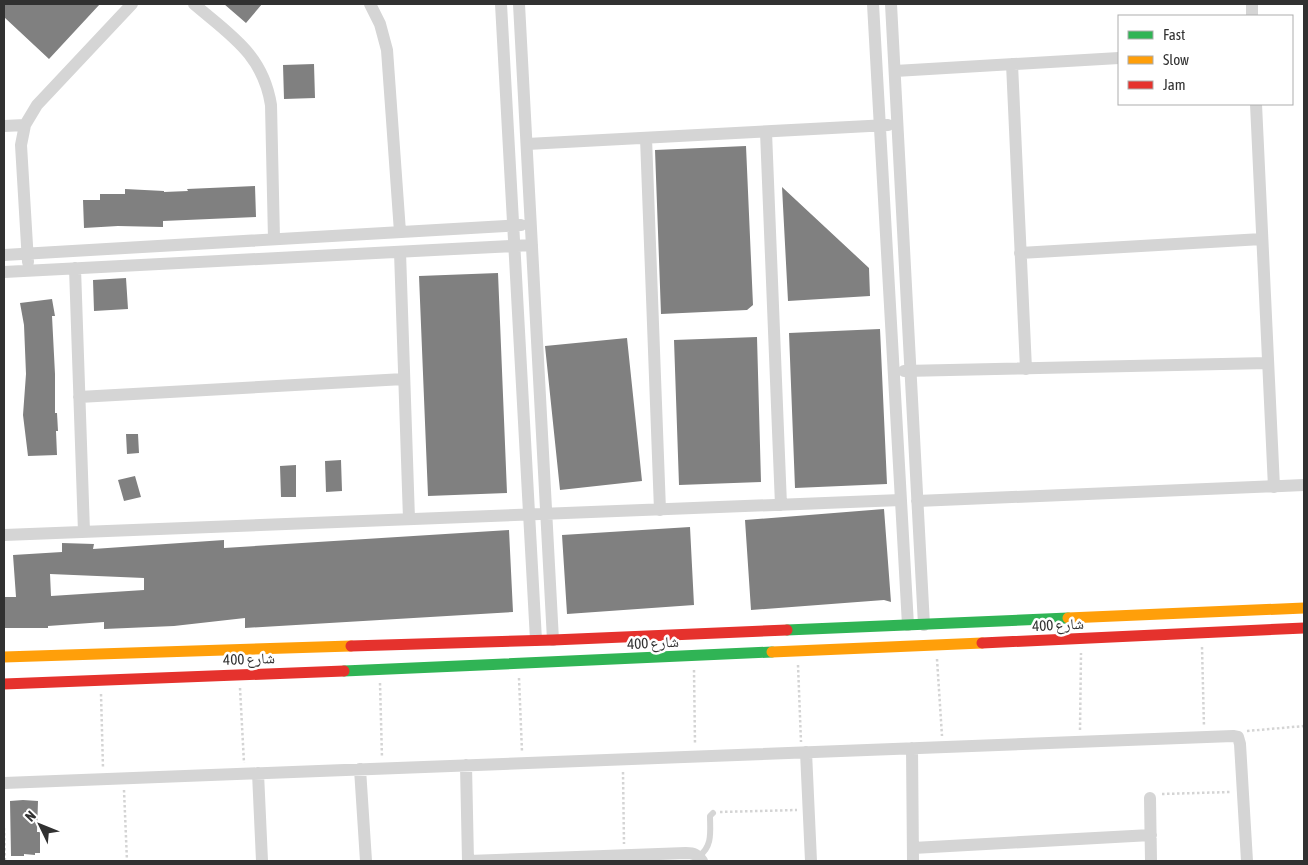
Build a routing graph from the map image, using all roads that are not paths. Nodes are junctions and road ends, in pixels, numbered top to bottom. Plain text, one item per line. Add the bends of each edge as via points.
1 (132, 4) edge
2 (194, 4) edge
3 (370, 4) edge
4 (501, 4) edge
5 (519, 4) edge
6 (873, 4) edge
7 (891, 4) edge
8 (1118, 58) edge
9 (1012, 64) junction
10 (895, 71) junction
11 (1256, 105) edge
12 (898, 124) junction
13 (25, 125) junction
14 (880, 125) junction
15 (4, 126) edge
16 (766, 132) junction
17 (646, 138) junction
18 (527, 144) junction
19 (531, 225) junction
20 (513, 226) junction
21 (400, 232) junction
22 (1262, 239) junction
23 (274, 240) junction
24 (532, 245) junction
25 (514, 246) junction
26 (400, 252) junction
27 (1020, 253) junction
28 (27, 254) junction
29 (4, 255) edge
30 (75, 268) junction
31 (28, 271) junction
32 (4, 272) edge
33 (1268, 363) junction
34 (1026, 369) junction
35 (894, 371) junction
36 (910, 371) junction
37 (404, 378) junction
38 (79, 397) junction
39 (1304, 485) edge
40 (1274, 486) junction
41 (901, 500) junction
42 (917, 501) junction
43 (781, 505) junction
44 (660, 510) junction
45 (546, 514) junction
46 (529, 515) junction
47 (409, 520) junction
48 (84, 532) junction
49 (4, 535) edge
50 (1304, 608) edge
51 (1225, 612) junction
52 (908, 625) junction
53 (924, 625) junction
54 (1304, 628) edge
55 (1225, 632) junction
56 (536, 640) junction
57 (553, 640) junction
58 (4, 657) edge
59 (554, 662) junction
60 (4, 684) edge
61 (912, 748) junction
62 (804, 752) junction
63 (466, 765) junction
64 (360, 769) junction
65 (258, 773) junction
66 (4, 783) edge
67 (1150, 798) road end
68 (713, 813) road end
69 (1150, 835) junction
70 (913, 855) edge
71 (700, 859) edge
72 (262, 861) edge
73 (366, 861) edge
74 (468, 861) edge
75 (811, 861) edge
76 (1151, 861) edge
77 (1247, 861) edge

1 - 13 street via 37,105
2 - 23 street via 249,53 266,84 271,105
3 - 21 street via 387,50
4 - 20 street
5 - 18 street
6 - 14 street
7 - 10 street
8 - 9 street
9 - 10 street
9 - 27 street
10 - 12 street
11 - 22 street
12 - 14 street
12 - 36 street
13 - 15 street
13 - 28 street via 21,151
14 - 16 street
14 - 35 street
16 - 17 street
16 - 43 street
17 - 18 street
17 - 44 street
18 - 19 street
19 - 20 street
19 - 24 street
20 - 21 street
20 - 25 street
21 - 23 street
22 - 27 street
22 - 33 street
23 - 28 street
24 - 25 street
24 - 45 street
25 - 26 street
25 - 46 street
26 - 30 street
26 - 37 street
27 - 34 street
28 - 29 street
28 - 31 street
30 - 31 street
30 - 38 street
31 - 32 street
33 - 34 street
33 - 40 street
34 - 36 street
35 - 36 street
35 - 41 street
36 - 42 street
37 - 38 street
37 - 47 street
38 - 48 street
39 - 40 street
40 - 42 street
41 - 43 street
41 - 52 street
42 - 53 street
43 - 44 street
44 - 45 street
45 - 46 street
45 - 57 street
46 - 47 street
46 - 56 street
47 - 48 street
48 - 49 street
50 - 51 street, شارع 400
51 - 53 street, شارع 400
51 - 55 street
52 - 53 street, شارع 400
52 - 57 street, شارع 400
54 - 55 street, شارع 400
55 - 59 street, شارع 400
56 - 57 street, شارع 400
56 - 58 street, شارع 400
57 - 59 street
59 - 60 street, شارع 400
61 - 62 street
61 - 70 street
61 - 77 street via 1234,736 1240,740
62 - 63 street
62 - 75 street
63 - 64 street
63 - 74 street
64 - 65 street
64 - 73 street
65 - 66 street
65 - 72 street
67 - 69 street
68 - 71 lane via 710,816 709,844
69 - 70 street
69 - 76 street
71 - 74 street via 693,853 686,853

